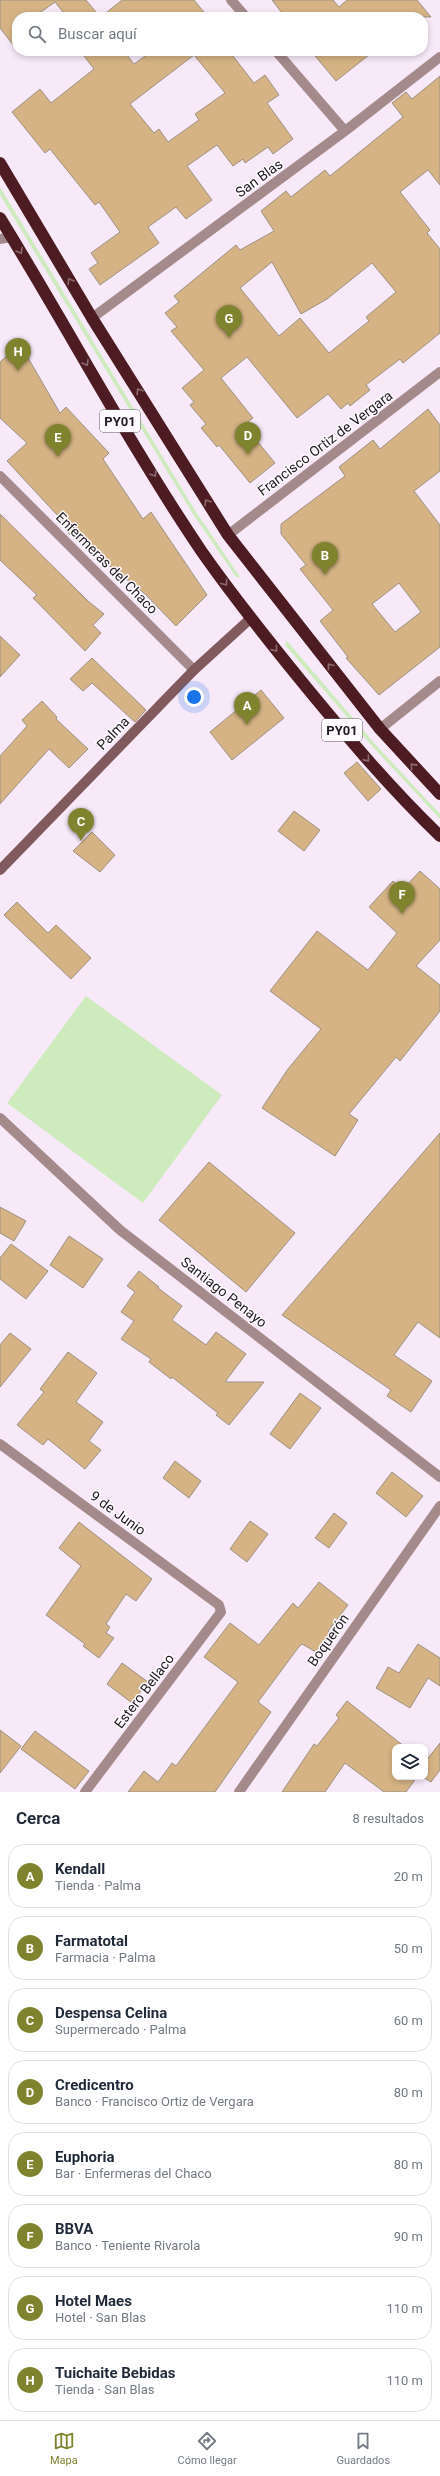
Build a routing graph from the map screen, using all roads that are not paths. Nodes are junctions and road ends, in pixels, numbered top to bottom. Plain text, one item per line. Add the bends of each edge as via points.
1 (231, 0) edge
2 (242, 12) edge
3 (280, 56) edge
4 (440, 57) edge
5 (345, 131) junction
6 (0, 163) edge
7 (0, 218) edge
8 (6, 238) edge
9 (92, 318) junction
10 (440, 372) edge
11 (0, 476) edge
12 (228, 535) junction
13 (250, 619) junction
14 (194, 670) junction
15 (440, 681) edge
16 (380, 729) junction
17 (440, 794) edge
18 (440, 836) edge
19 (0, 870) edge
20 (0, 1118) edge
21 (0, 1444) edge
22 (440, 1477) edge
23 (440, 1506) edge
24 (219, 1605) joint
25 (85, 1792) edge
26 (239, 1792) edge

1 - 2 street
3 - 5 street
4 - 5 street, San Blas
5 - 9 street, San Blas
9 -> 6 highway, PY01
7 - 8 highway, PY01
8 -> 13 highway, PY01 via 202,551
12 -> 9 highway, PY01
10 - 12 street, Francisco Ortiz de Vergara
11 - 14 street, Enfermeras del Chaco
16 -> 12 highway, PY01
13 - 14 street, Palma
13 -> 18 highway, PY01 via 354,745
14 - 19 street, Palma
15 - 16 street
17 -> 16 highway, PY01
20 - 22 street, Santiago Penayo via 120,1230
21 - 24 street, 9 de Junio
23 - 26 street, Boquerón
24 - 25 street, Estero Bellaco via 221,1612

